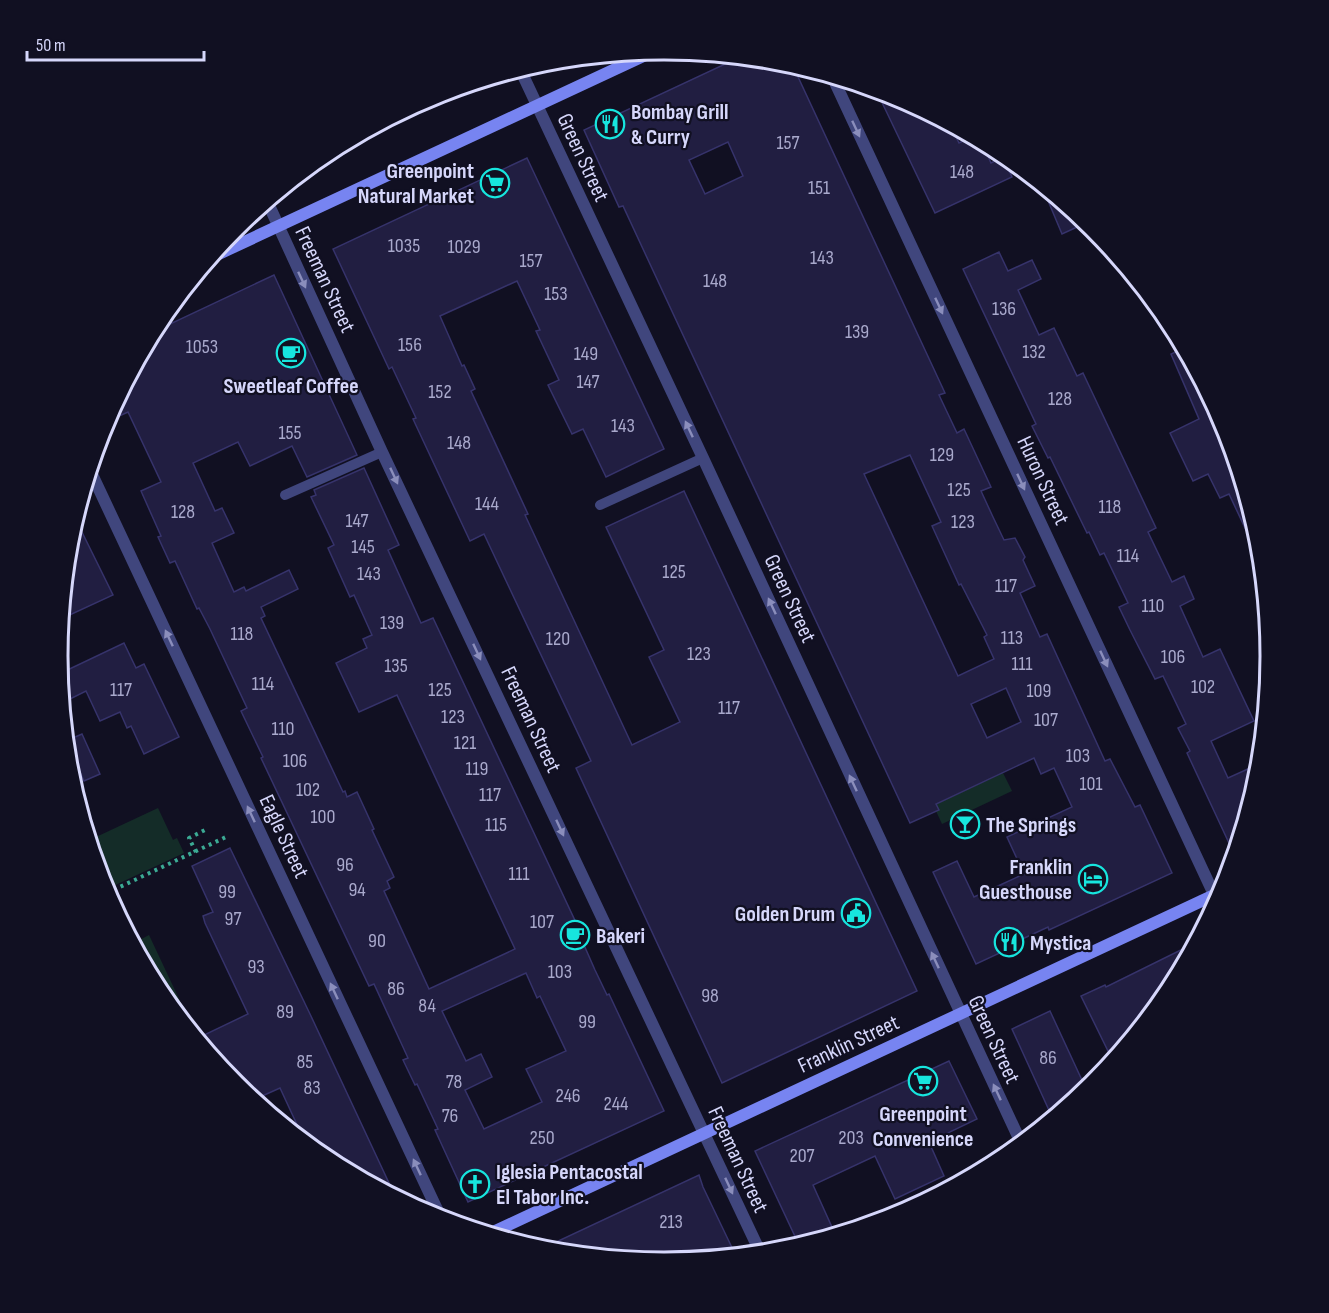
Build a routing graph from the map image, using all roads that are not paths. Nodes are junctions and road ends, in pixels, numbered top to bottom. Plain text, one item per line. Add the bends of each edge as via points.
1 (633, 61) edge
2 (524, 77) edge
3 (837, 86) edge
4 (537, 106) junction
5 (271, 208) edge
6 (279, 226) junction
7 (230, 249) edge
8 (382, 452) junction
9 (703, 458) junction
10 (95, 481) edge
11 (285, 495) dead end
12 (600, 505) dead end
13 (1215, 887) edge
14 (1208, 901) edge
15 (960, 1013) junction
16 (704, 1133) junction
17 (1018, 1137) edge
18 (436, 1208) edge
19 (499, 1229) edge
20 (757, 1246) edge

1 - 4 street
2 - 4 street, Green Street
3 -> 13 street, Huron Street
4 - 6 street
9 -> 4 street, Green Street
5 - 6 street, Freeman Street
6 - 7 street
6 -> 8 street, Freeman Street
8 - 11 lane
8 -> 16 street, Freeman Street
9 - 12 lane
15 -> 9 street, Green Street
18 -> 10 street, Eagle Street
14 - 15 street, Franklin Street
15 - 16 street, Franklin Street
17 -> 15 street, Green Street
16 - 19 street, Franklin Street
16 -> 20 street, Freeman Street

